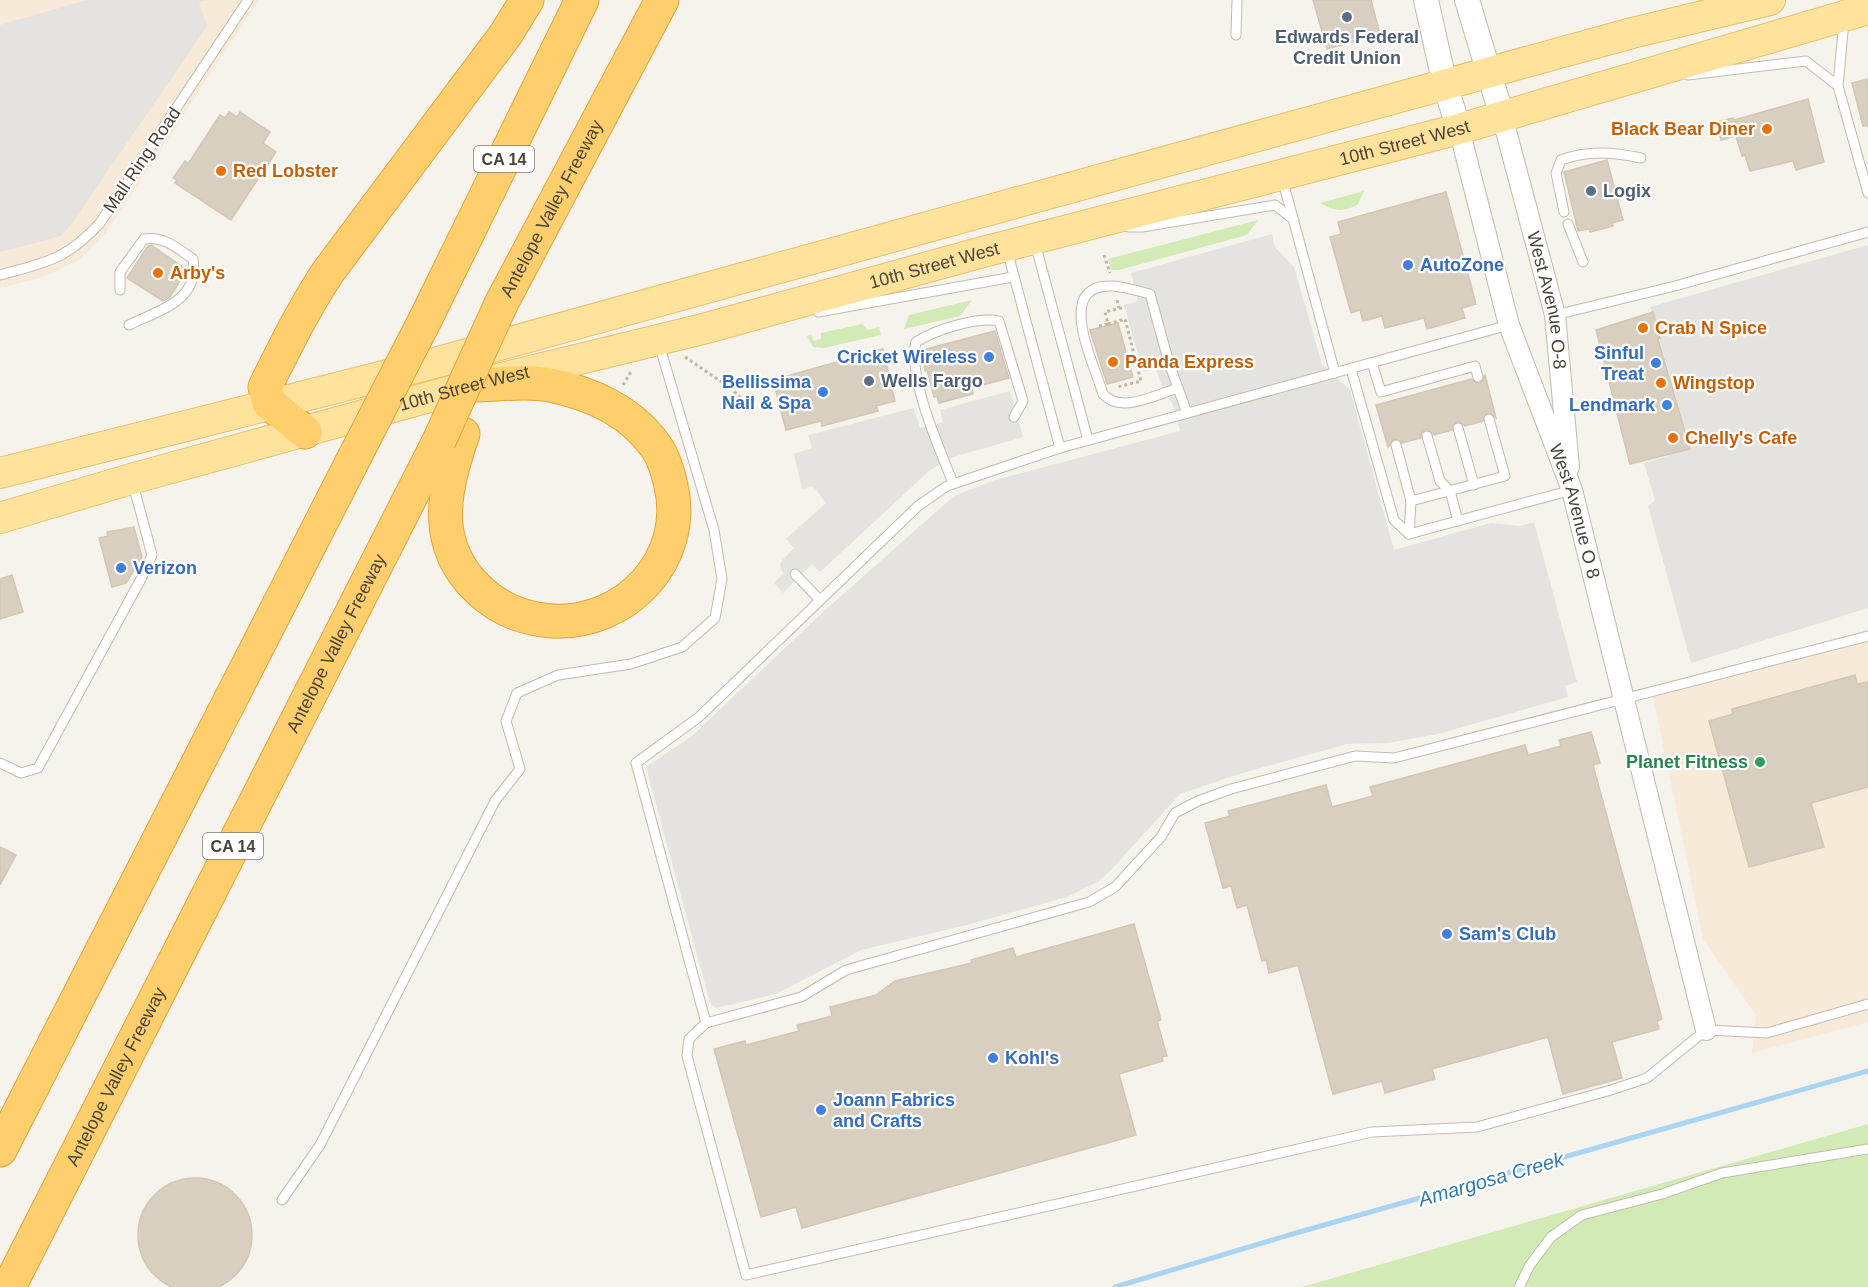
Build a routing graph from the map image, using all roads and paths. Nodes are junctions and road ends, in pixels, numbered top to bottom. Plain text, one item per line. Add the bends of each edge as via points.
1 (248, 0) edge
2 (528, 0) edge
3 (582, 0) edge
4 (662, 0) edge
5 (1237, 0) edge
6 (1426, 0) edge
7 (1467, 0) edge
8 (1770, 0) edge
9 (1860, 15) edge
10 (1236, 35) dead end
11 (1490, 72) junction
12 (1612, 83) junction
13 (1445, 85) junction
14 (1838, 86) junction
15 (1502, 116) junction
16 (1459, 129) junction
17 (1641, 158) dead end
18 (1281, 176) junction
19 (1868, 193) edge
20 (1011, 203) junction
21 (1564, 212) dead end
22 (1294, 220) junction
23 (1568, 225) dead end
24 (1091, 226) junction
25 (1868, 232) edge
26 (1020, 244) junction
27 (1583, 262) dead end
28 (0, 275) edge
29 (1014, 277) junction
30 (120, 290) dead end
31 (1125, 307) dead end
32 (804, 314) dead end
33 (1555, 315) junction
34 (782, 318) dead end
35 (1108, 324) junction
36 (129, 325) dead end
37 (1509, 325) junction
38 (1100, 326) dead end
39 (703, 329) junction
40 (677, 351) dead end
41 (662, 354) dead end
42 (1372, 363) junction
43 (1350, 369) junction
44 (1335, 373) junction
45 (1444, 375) junction
46 (1478, 377) dead end
47 (1412, 383) junction
48 (473, 385) junction
49 (1447, 385) dead end
50 (1113, 388) dead end
51 (1178, 388) junction
52 (1381, 392) junction
53 (1415, 394) dead end
54 (1384, 402) dead end
55 (269, 403) junction
56 (750, 406) dead end
57 (1187, 413) junction
58 (1014, 417) dead end
59 (1490, 419) dead end
60 (1458, 428) dead end
61 (305, 432) junction
62 (1427, 436) dead end
63 (451, 437) junction
64 (1088, 440) junction
65 (1396, 445) dead end
66 (1060, 448) junction
67 (0, 473) edge
68 (131, 478) junction
69 (953, 483) junction
70 (1474, 485) junction
71 (1572, 490) junction
72 (1450, 491) junction
73 (1411, 501) junction
74 (0, 518) edge
75 (1458, 521) junction
76 (1408, 534) junction
77 (795, 574) dead end
78 (820, 600) junction
79 (1868, 636) edge
80 (1623, 700) junction
81 (0, 763) edge
82 (1868, 1004) edge
83 (706, 1023) junction
84 (1706, 1030) junction
85 (1868, 1149) edge
86 (0, 1150) edge
87 (282, 1200) dead end
88 (9, 1287) edge
89 (1519, 1287) edge

1 - 28 lane, Mall Ring Road via 100,223 80,245 57,258
2 - 55 highway via 309,301 265,387
3 - 86 highway, CA 14, bridge via 426,318
4 - 63 highway, Antelope Valley Freeway / CA 14, bridge via 501,304
5 - 10 lane
6 - 13 street, West Avenue O 8
7 - 11 street
8 - 11 main road, 10th Street West
9 - 12 main road, 10th Street West
9 - 14 lane
11 - 13 main road, 10th Street West
11 - 15 street
12 - 14 lane via 1806,61
12 - 15 main road, 10th Street West
13 - 16 street, West Avenue O 8
13 - 20 main road, 10th Street West
14 - 19 lane
15 - 16 main road, 10th Street West
15 - 33 street, West Avenue O-8
16 - 18 main road, 10th Street West
16 - 37 street, West Avenue O 8
17 - 21 lane via 1581,153 1560,160 1556,173
18 - 22 lane
18 - 24 main road, 10th Street West
20 - 26 main road
20 - 55 main road, 10th Street West via 427,365
22 - 24 lane via 1275,205 1142,227
22 - 44 lane
23 - 27 lane
24 - 26 main road, 10th Street West
25 - 33 lane
26 - 29 lane
26 - 39 main road, 10th Street West
26 - 64 lane
29 - 32 lane
29 - 66 lane
30 - 36 lane via 120,272 144,239 155,237 171,243 193,259 195,273 182,297 171,307
31 - 35 path via 1105,312
33 - 71 street, West Avenue O-8
34 - 39 lane
35 - 38 path
35 - 50 path via 1125,319 1142,381
37 - 42 lane
37 - 71 street, West Avenue O 8
39 - 48 main road, 10th Street West
40 - 56 path
41 - 87 lane via 714,530 722,579 715,618 682,647 631,664 558,675 518,693 506,721 520,769 495,801 320,1145
42 - 43 lane
42 - 52 lane
43 - 44 lane
43 - 76 lane via 1394,520
44 - 57 lane
45 - 46 lane via 1474,366
45 - 47 lane
45 - 49 lane
47 - 52 lane
47 - 53 lane
48 - 61 main road, 10th Street West
48 - 63 highway via 547,384 610,405 636,423 656,445 673,494 669,543 656,573 618,607 579,621 533,620 509,612 487,598 469,581 454,557 446,529
51 - 51 lane via 1150,294 1113,286 1086,293 1080,302 1080,317 1103,394 1120,404
51 - 57 lane
52 - 54 lane
55 - 61 highway
55 - 67 main road, 10th Street West
57 - 64 lane
58 - 69 lane via 1023,400 999,321 988,318 928,334 916,342 914,366
59 - 70 lane via 1505,476
60 - 70 lane
61 - 68 main road, 10th Street West
62 - 72 lane via 1440,481
63 - 88 highway, Antelope Valley Freeway / CA 14
64 - 66 lane
65 - 73 lane
66 - 69 lane
68 - 74 main road, 10th Street West
68 - 81 lane via 152,555 142,577 38,768 21,773
69 - 78 lane via 918,506
70 - 72 lane
71 - 75 lane
71 - 80 street, West Avenue O 8
72 - 73 lane
72 - 75 lane
73 - 76 lane
75 - 76 lane
77 - 78 lane
78 - 83 lane via 699,717 636,763
79 - 80 lane
80 - 83 lane via 1394,758 1355,756 1231,789 1175,813 1161,837 1115,887 1089,902 846,970 801,997
80 - 84 street, West Avenue O 8
82 - 84 lane via 1767,1033
83 - 84 lane via 689,1039 687,1056 746,1275 1372,1132 1477,1127 1647,1078
85 - 89 lane via 1722,1173 1582,1215 1551,1237

